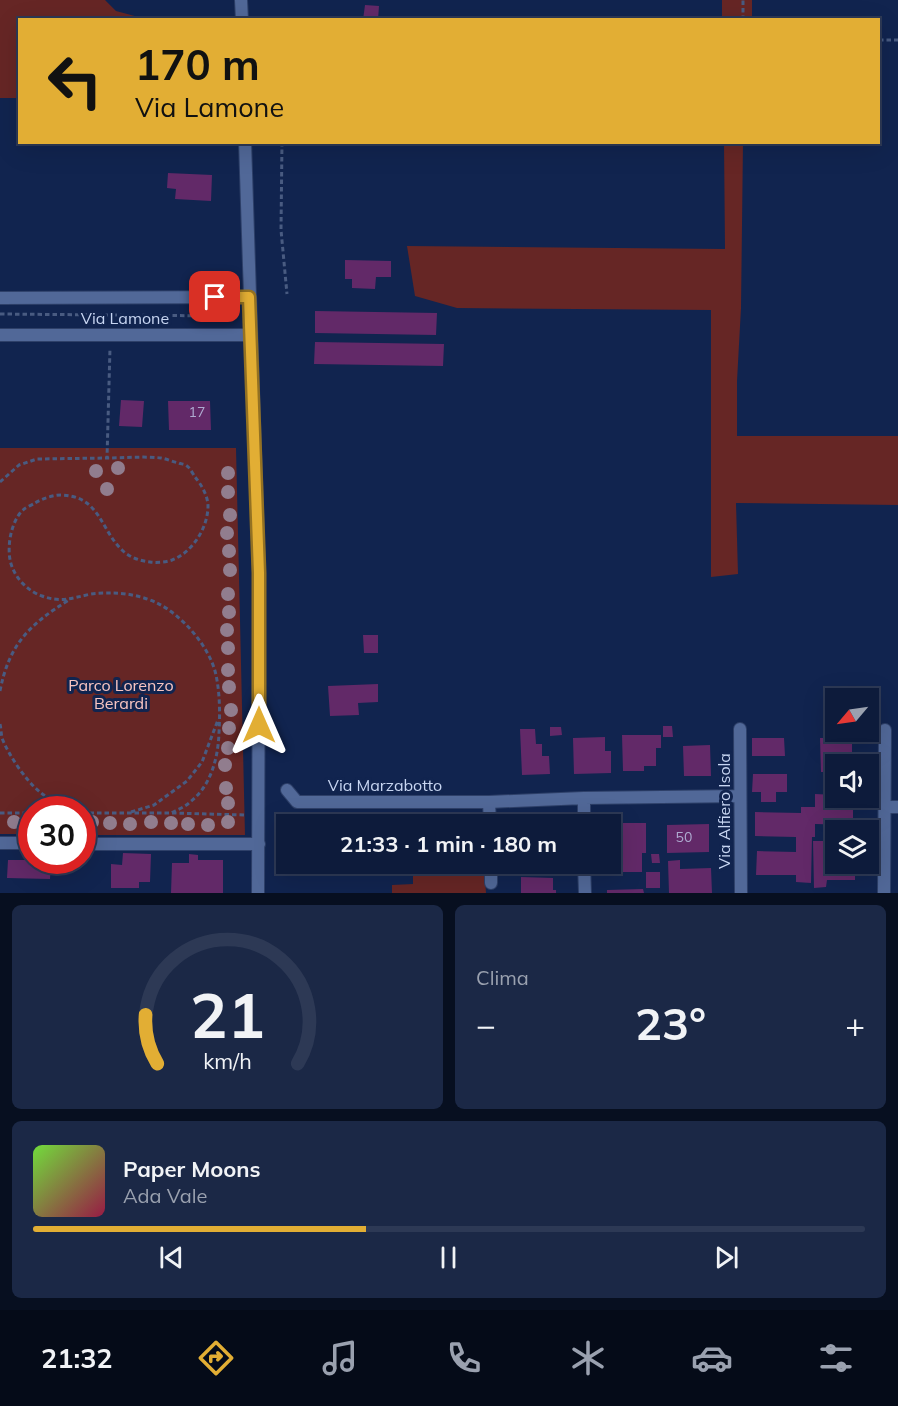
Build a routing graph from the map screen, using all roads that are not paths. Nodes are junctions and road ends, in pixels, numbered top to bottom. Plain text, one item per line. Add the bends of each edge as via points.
1 (241, 0) edge
2 (242, 18) edge
3 (245, 144) edge
4 (242, 297) junction
5 (0, 298) edge
6 (0, 335) edge
7 (250, 335) junction
8 (740, 729) dead end
9 (885, 730) dead end
10 (286, 790) dead end
11 (740, 796) junction
12 (584, 798) junction
13 (489, 802) junction
14 (898, 807) edge
15 (885, 808) junction
16 (490, 814) edge
17 (584, 814) edge
18 (0, 843) edge
19 (18, 843) edge
20 (96, 843) edge
21 (259, 844) junction
22 (491, 874) edge
23 (584, 874) edge
24 (491, 883) dead end
25 (258, 893) edge
26 (585, 893) edge
27 (741, 893) edge
28 (884, 893) edge

1 - 2 street
3 - 4 street
4 - 5 street, Via Lamone
4 - 7 street
6 - 7 street, Via Lamone
7 - 21 street via 259,573
8 - 11 street, Via Alfiero Isola
9 - 15 street
10 - 13 street, Via Marzabotto via 297,802
11 - 12 street, Via Marzabotto
11 - 27 street, Via Alfiero Isola
12 - 13 street, Via Marzabotto
12 - 17 street
13 - 16 street
14 - 15 street
15 - 28 street
18 - 19 street
20 - 21 street
21 - 25 street
22 - 24 street
23 - 26 street

